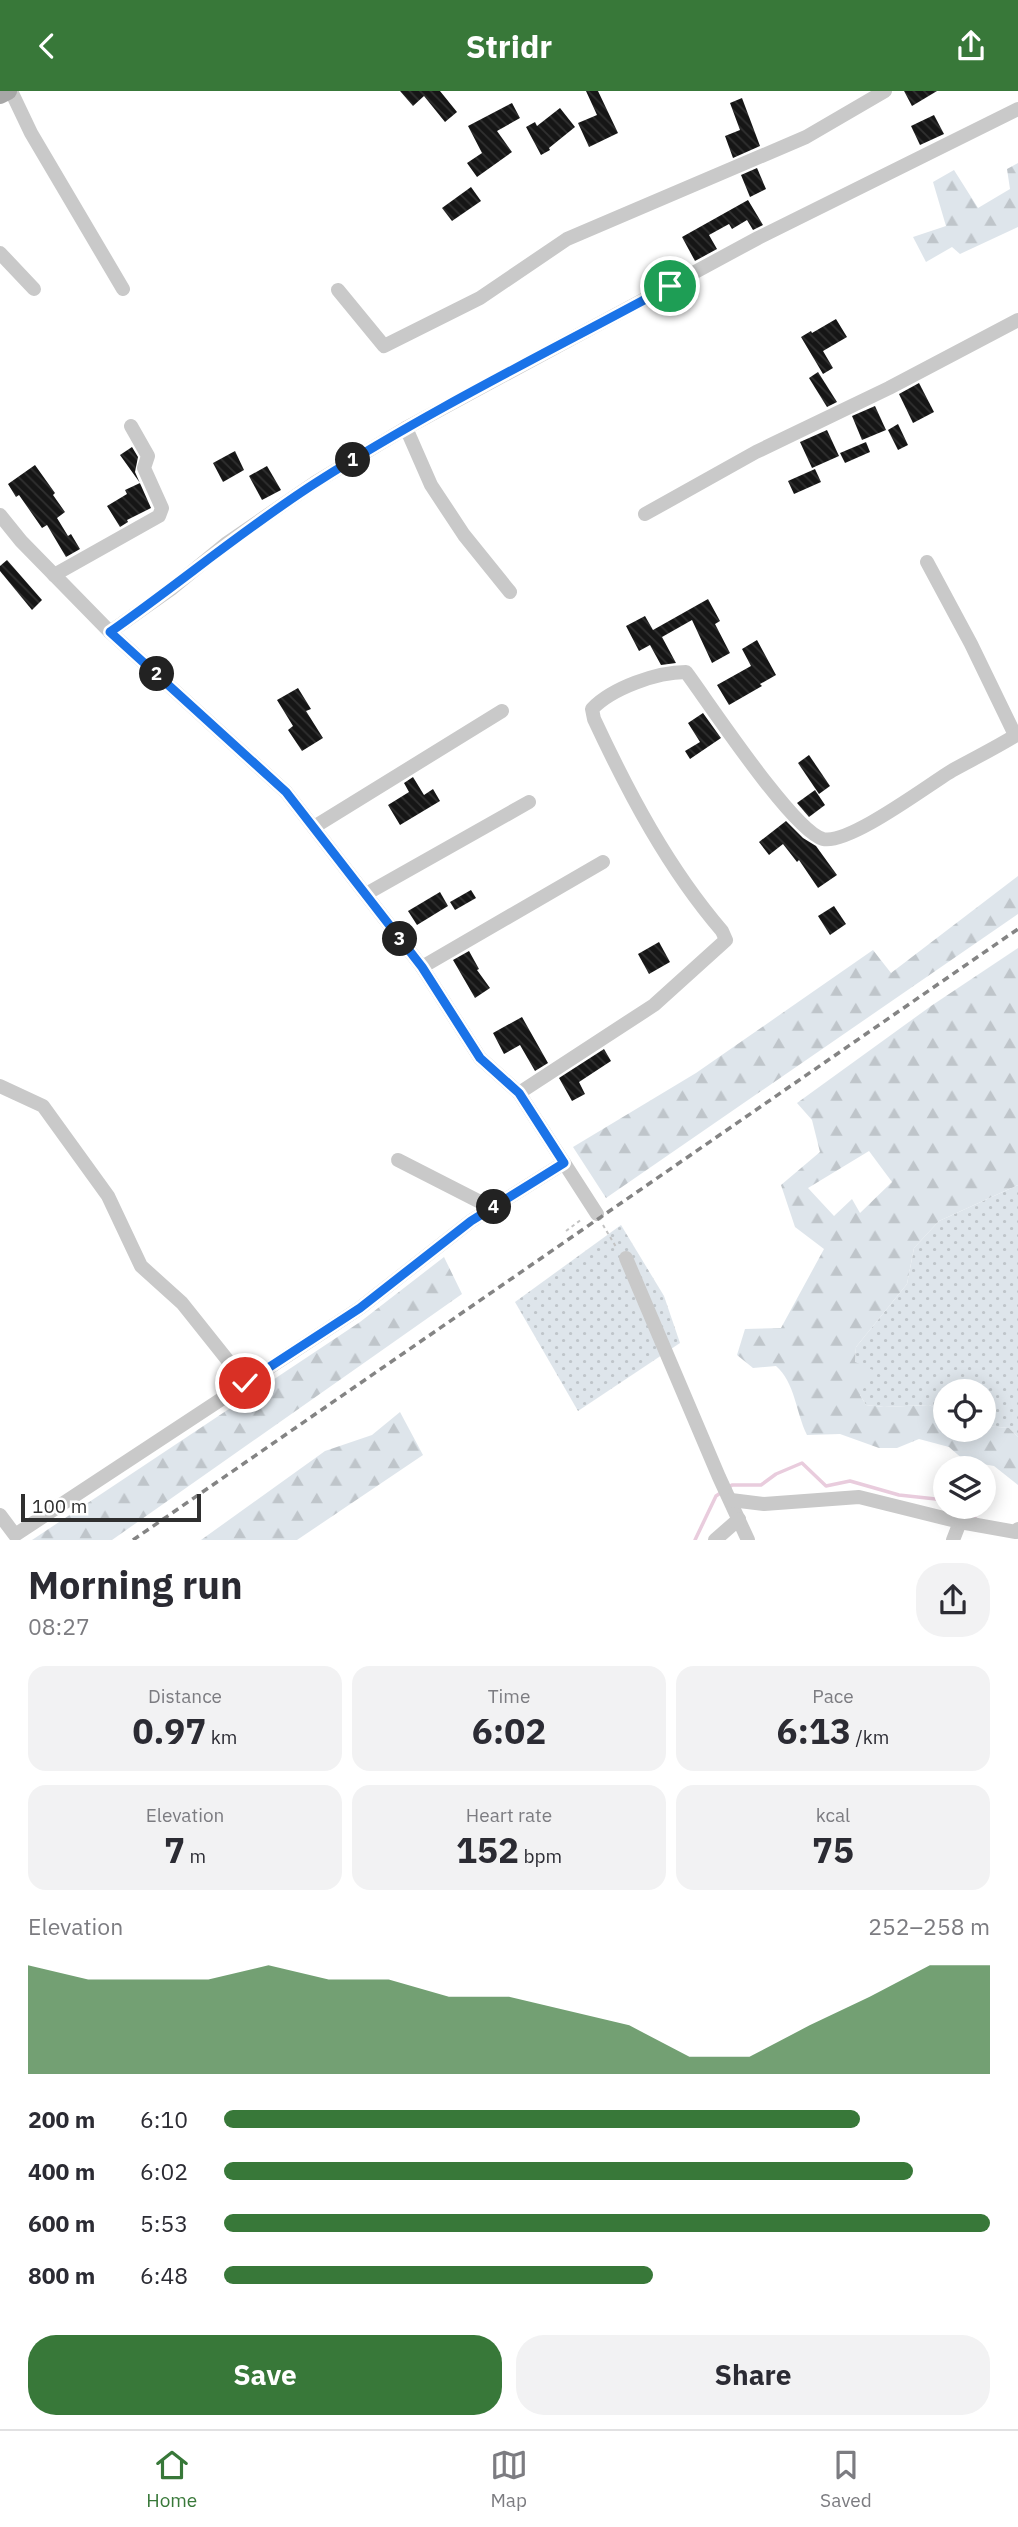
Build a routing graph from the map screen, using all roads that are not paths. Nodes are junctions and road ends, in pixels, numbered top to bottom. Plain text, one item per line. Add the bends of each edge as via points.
1 (9, 91) edge
2 (885, 91) edge
3 (0, 95) edge
4 (1018, 109) edge
5 (0, 253) edge
6 (34, 289) dead end
7 (123, 289) dead end
8 (338, 290) dead end
9 (1018, 320) edge
10 (131, 426) dead end
11 (406, 428) junction
12 (645, 514) dead end
13 (0, 515) edge
14 (5, 532) edge
15 (926, 562) dead end
16 (54, 575) junction
17 (510, 592) dead end
18 (110, 632) junction
19 (502, 711) dead end
20 (1017, 735) edge
21 (529, 802) dead end
22 (314, 827) junction
23 (603, 862) dead end
24 (366, 894) junction
25 (422, 967) junction
26 (0, 1086) edge
27 (519, 1093) junction
28 (398, 1160) dead end
29 (564, 1163) junction
30 (492, 1208) junction
31 (597, 1214) dead end
32 (626, 1258) road end
33 (245, 1383) junction
34 (731, 1500) junction
35 (0, 1515) edge
36 (739, 1519) junction
37 (960, 1522) junction
38 (1018, 1529) edge
39 (715, 1540) edge
40 (748, 1540) edge
41 (953, 1540) edge

1 - 3 main road
1 - 7 street
2 - 8 street via 806,138 567,239 480,298 384,347
4 - 11 street via 758,238
5 - 6 street
9 - 12 street via 756,452
10 - 16 street via 148,456 144,468 162,508 159,516
11 - 17 street via 431,485
11 - 18 street via 227,543
13 - 14 street
14 - 16 street
15 - 20 street
16 - 18 street
18 - 22 street via 286,792
19 - 22 street
20 - 27 street via 867,825 832,840 816,835 786,807 686,672 662,673 598,702 592,709 594,719 646,824 726,940 654,1005
21 - 24 street
22 - 24 street
23 - 25 street
24 - 25 street
25 - 27 street via 480,1058
26 - 33 street via 43,1106 108,1196 141,1266 182,1303
27 - 29 street
28 - 30 street
29 - 30 street
29 - 31 street
30 - 33 street via 360,1308
32 - 34 street
33 - 35 street via 15,1535
34 - 36 street
34 - 37 street via 764,1504 859,1497
36 - 39 street
36 - 40 street
37 - 38 street
37 - 41 street

